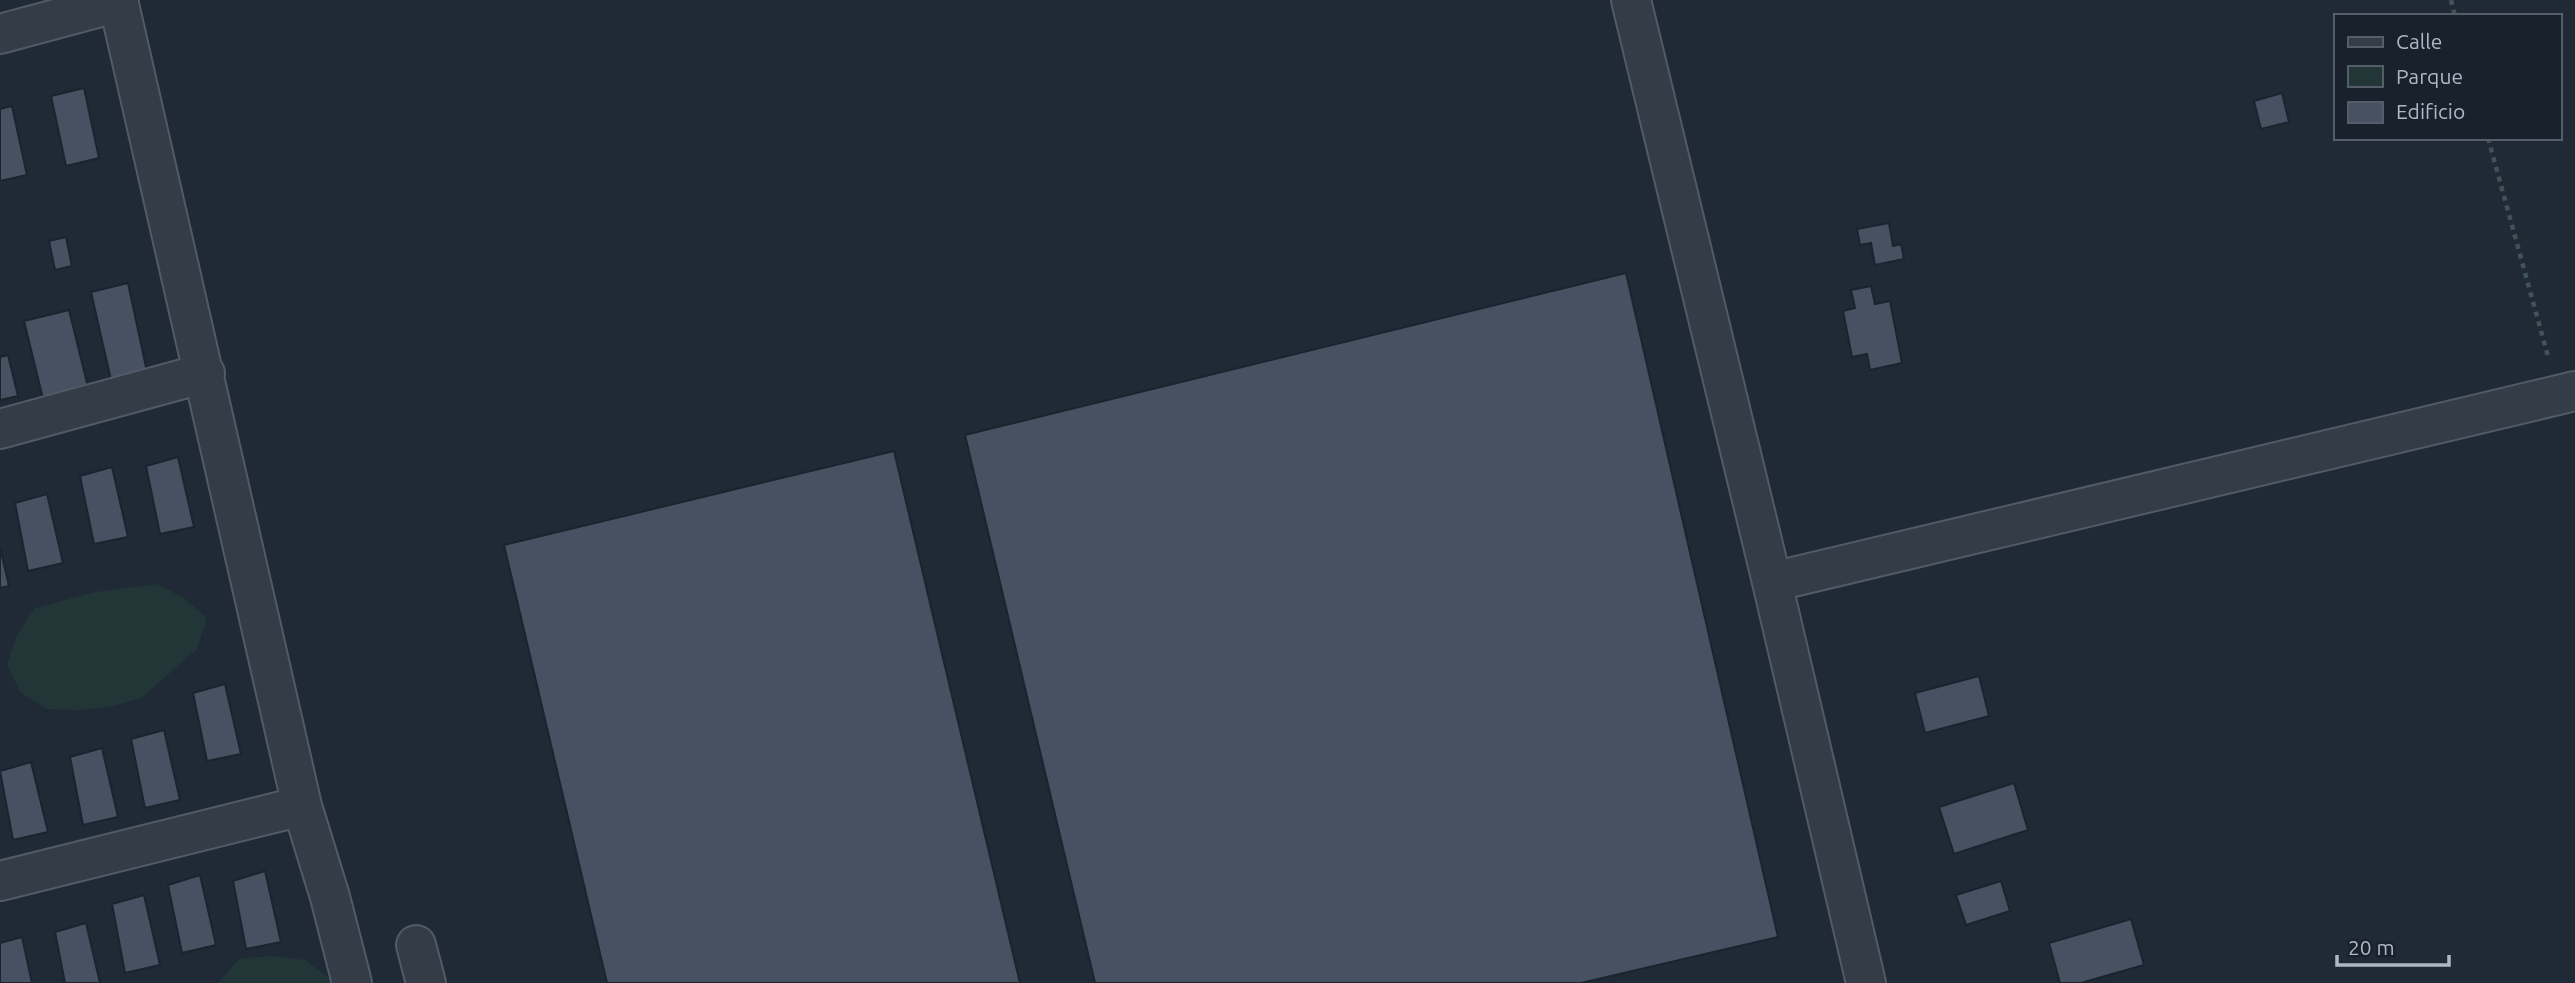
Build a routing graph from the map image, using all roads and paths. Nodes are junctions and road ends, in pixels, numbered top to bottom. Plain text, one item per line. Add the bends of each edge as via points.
1 (1631, 0) edge
2 (118, 1) edge
3 (0, 34) edge
4 (2489, 140) edge
5 (205, 373) junction
6 (2567, 393) edge
7 (0, 429) edge
8 (1772, 582) junction
9 (302, 806) junction
10 (0, 881) edge
11 (416, 945) dead end
12 (352, 983) edge
13 (426, 983) edge
14 (1866, 983) edge

1 - 8 street
2 - 3 street
2 - 5 street
4 - 6 path
5 - 7 street
5 - 9 street
6 - 8 street
8 - 14 street
9 - 10 street
9 - 12 street
11 - 13 street

